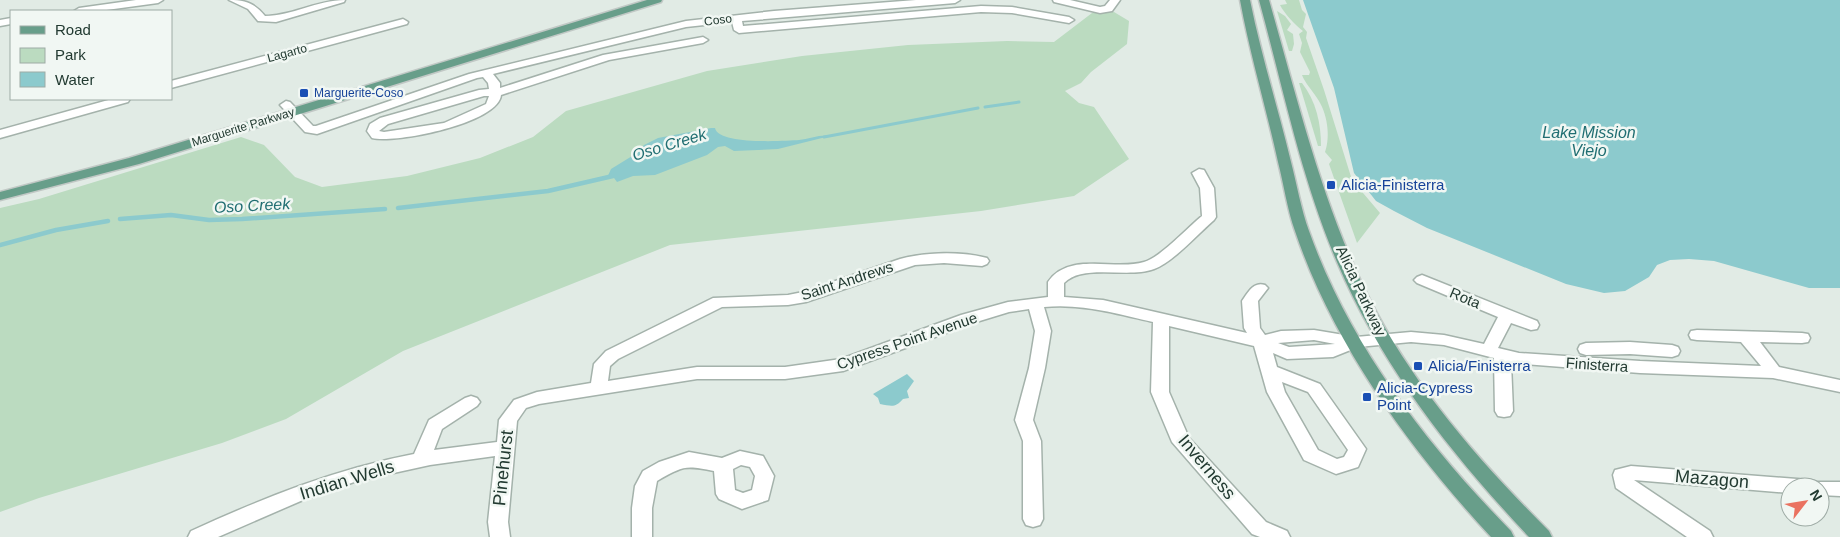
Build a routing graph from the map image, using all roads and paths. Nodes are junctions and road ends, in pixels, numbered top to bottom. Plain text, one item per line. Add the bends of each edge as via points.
1 (158, 0) edge
2 (234, 0) edge
3 (340, 0) edge
4 (631, 0) edge
5 (657, 0) edge
6 (955, 0) edge
7 (1058, 0) edge
8 (1115, 0) edge
9 (1245, 0) edge
10 (1264, 0) edge
11 (979, 4) edge
12 (86, 10) edge
13 (736, 18) junction
14 (1069, 20) dead end
15 (402, 22) dead end
16 (703, 40) dead end
17 (597, 45) junction
18 (607, 57) junction
19 (486, 73) junction
20 (172, 85) edge
21 (495, 93) junction
22 (120, 100) edge
23 (289, 108) junction
24 (0, 134) edge
25 (1199, 173) dead end
26 (0, 186) edge
27 (0, 196) edge
28 (982, 261) dead end
29 (1422, 280) dead end
30 (1260, 288) dead end
31 (1056, 301) junction
32 (1035, 303) junction
33 (1507, 316) junction
34 (1161, 319) junction
35 (1531, 325) dead end
36 (1697, 335) dead end
37 (1745, 336) junction
38 (1802, 338) dead end
39 (1384, 340) junction
40 (1261, 342) junction
41 (1356, 342) junction
42 (1630, 348) junction
43 (1586, 349) dead end
44 (1672, 351) dead end
45 (1495, 354) junction
46 (1640, 367) junction
47 (1270, 371) junction
48 (1773, 372) junction
49 (1840, 386) edge
50 (599, 388) junction
51 (471, 402) dead end
52 (520, 404) joint
53 (1504, 411) dead end
54 (504, 448) junction
55 (421, 459) junction
56 (723, 465) dead end
57 (1780, 485) edge
58 (1033, 518) dead end
59 (198, 537) edge
60 (500, 537) edge
61 (642, 537) edge
62 (1280, 537) edge
63 (1504, 537) edge
64 (1542, 537) edge
65 (1703, 537) edge

1 - 12 street
2 - 3 street via 252,7 262,20
4 - 23 main road, Marguerite Parkway
5 - 23 main road, Marguerite Parkway
6 - 13 street, Coso
7 - 8 street via 1100,10 1108,9
9 - 41 main road, Alicia Parkway via 1264,88 1302,232 1327,291
10 - 39 main road, Alicia Parkway via 1308,156 1334,232 1355,285
11 - 13 street, Coso via 739,30
11 - 14 street, Coso
13 - 17 street, Coso via 686,24
15 - 20 street, Lagarto
16 - 18 street, Coso
17 - 18 street
17 - 19 street, Coso
18 - 21 street, Coso
19 - 21 street via 494,83
19 - 23 street, Coso via 317,130 309,129
21 - 21 street, Coso via 490,106 447,126 384,136 373,131 384,121 482,92
22 - 24 street
23 - 26 main road, Marguerite Parkway
23 - 27 main road, Marguerite Parkway via 134,161
25 - 31 street via 1207,188 1209,217 1150,266 1087,270 1063,275 1056,282
28 - 50 street, Saint Andrews via 919,259 806,297 719,302 612,355 602,364
29 - 33 street, Rota
30 - 40 street via 1250,301 1252,328
31 - 32 street, Cypress Point Avenue
31 - 34 street, Cypress Point Avenue via 1102,305
32 - 50 street, Cypress Point Avenue via 967,319 843,365 784,373 697,373
32 - 58 street via 1043,331 1024,420 1032,441
33 - 35 street, Rota
33 - 45 street
34 - 40 street, Cypress Point Avenue
34 - 62 street, Inverness via 1160,392 1181,442 1259,528
36 - 37 street
37 - 38 street
37 - 48 street
39 - 41 street, Finisterra
39 - 45 street, Finisterra via 1411,337 1444,340
39 - 64 main road, Alicia Parkway via 1457,443
40 - 41 street, Cypress Point Avenue via 1287,353 1333,350
40 - 47 street
41 - 63 main road, Alicia Parkway via 1396,410 1464,495
42 - 43 street
42 - 44 street
42 - 46 street
45 - 46 street, Finisterra via 1519,359
45 - 53 street
46 - 48 street, Finisterra
47 - 47 street via 1276,392 1311,455 1336,467 1351,462 1357,450 1314,388
48 - 49 street, Finisterra
50 - 52 street, Cypress Point Avenue via 536,398
51 - 55 street via 435,425
52 - 54 street, Pinehurst via 508,420
54 - 55 street, Indian Wells
54 - 60 street, Pinehurst via 498,522
55 - 59 street, Indian Wells via 308,490
56 - 61 street via 689,459 650,476 642,508
57 - 65 street, Mazagon via 1631,473 1622,475 1623,483

